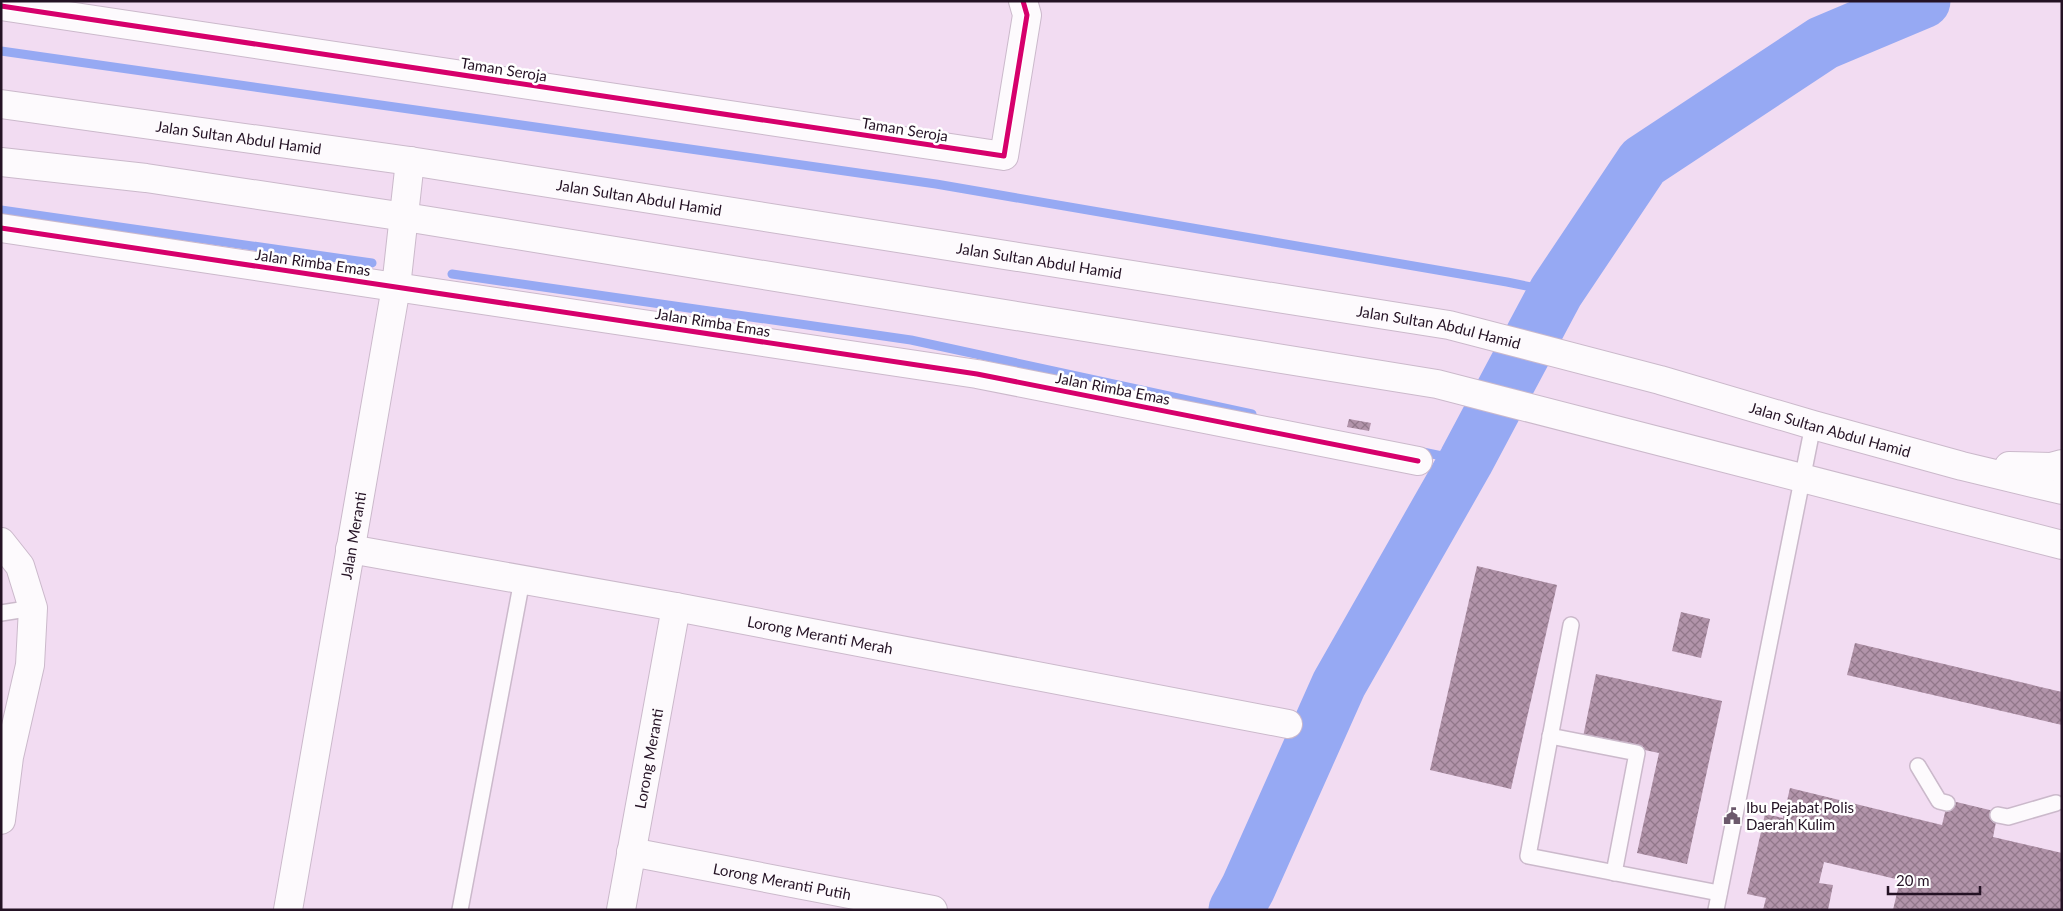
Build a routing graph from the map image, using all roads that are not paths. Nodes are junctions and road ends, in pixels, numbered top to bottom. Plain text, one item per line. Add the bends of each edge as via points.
1 (1023, 1) edge
2 (1, 6) edge
3 (1, 104) edge
4 (410, 161) junction
5 (1, 162) edge
6 (405, 217) junction
7 (1, 228) edge
8 (396, 286) junction
9 (1813, 425) junction
10 (1418, 461) dead end
11 (2062, 464) edge
12 (1962, 466) junction
13 (1802, 479) junction
14 (2062, 490) edge
15 (1, 542) edge
16 (2058, 543) edge
17 (350, 549) junction
18 (522, 580) junction
19 (676, 607) junction
20 (33, 608) junction
21 (1, 613) edge
22 (1572, 625) dead end
23 (1288, 724) dead end
24 (1550, 736) junction
25 (5, 757) edge
26 (1918, 766) dead end
27 (1947, 803) dead end
28 (2056, 803) dead end
29 (1998, 815) dead end
30 (1, 820) edge
31 (631, 852) junction
32 (1614, 873) junction
33 (1719, 893) junction
34 (876, 904) edge
35 (288, 910) edge
36 (460, 910) edge
37 (621, 910) edge
38 (933, 910) edge
39 (1716, 910) edge

1 - 2 street, Taman Seroja via 1027,15 1004,156
3 - 4 street, Jalan Sultan Abdul Hamid
4 - 6 street, Jalan Meranti
4 - 9 street, Jalan Sultan Abdul Hamid via 1449,325 1660,380
5 - 6 street via 146,178
6 - 8 street, Jalan Meranti
6 - 13 street via 1438,384
7 - 8 street, Jalan Rimba Emas
8 - 10 street, Jalan Rimba Emas via 977,374
8 - 17 street, Jalan Meranti
9 - 12 street, Jalan Sultan Abdul Hamid
9 - 13 lane
11 - 12 street via 2050,467
12 - 14 street, Jalan Sultan Abdul Hamid
13 - 16 street
13 - 33 lane
15 - 20 street via 20,566
17 - 18 street, Lorong Meranti Merah
17 - 35 street, Jalan Meranti
18 - 19 street, Lorong Meranti Merah
18 - 36 lane
19 - 23 street, Lorong Meranti Merah
19 - 31 street, Lorong Meranti
20 - 21 lane
20 - 25 street via 30,665
22 - 24 lane
24 - 32 lane via 1528,856
24 - 32 lane via 1637,753
25 - 30 street
26 - 27 lane via 1939,801
28 - 29 lane via 2008,817
31 - 34 street, Lorong Meranti Putih
31 - 37 street, Lorong Meranti
32 - 33 lane
33 - 39 lane
34 - 38 street, Lorong Meranti Putih

